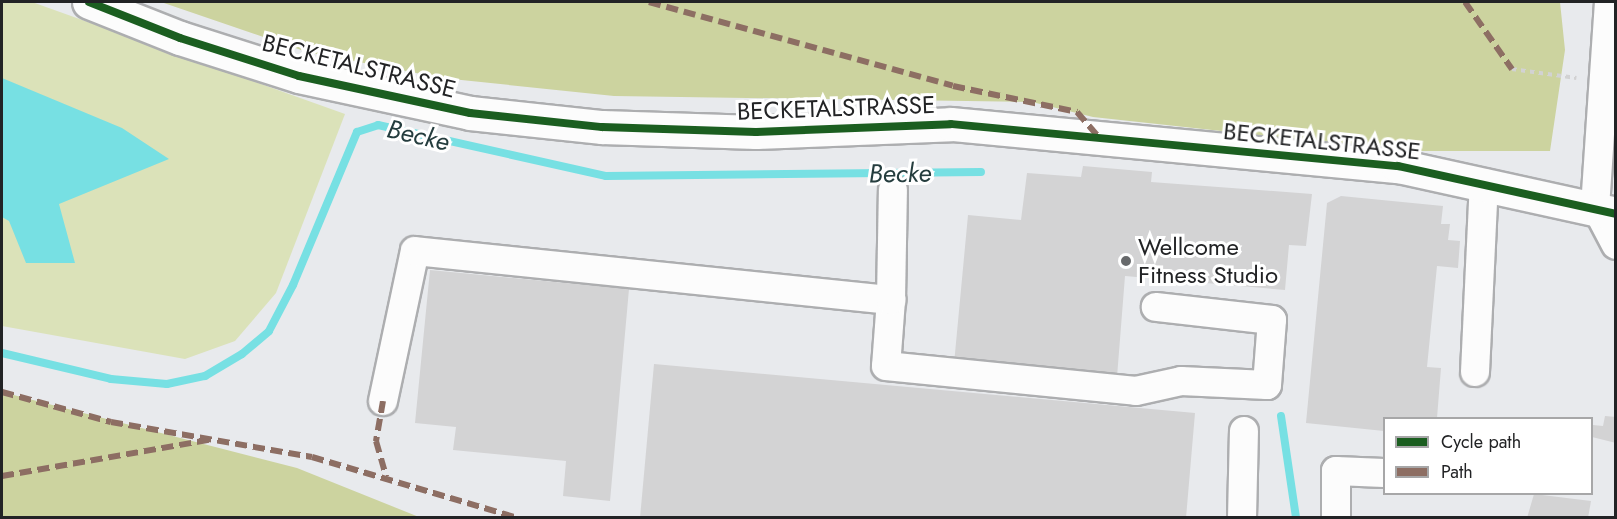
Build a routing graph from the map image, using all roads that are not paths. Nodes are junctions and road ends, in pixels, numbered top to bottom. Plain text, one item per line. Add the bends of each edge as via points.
1 (89, 2) edge
2 (1609, 2) edge
3 (1484, 183) junction
4 (893, 190) dead end
5 (1605, 210) edge
6 (1616, 245) edge
7 (891, 300) junction
8 (1156, 307) dead end
9 (1475, 372) dead end
10 (383, 401) dead end
11 (1244, 431) dead end
12 (1383, 473) edge
13 (1242, 518) edge
14 (1336, 518) edge

1 - 3 main road, BECKETALSTRASSE via 180,38 299,76 470,113 602,127 756,132 951,124 1398,166
2 - 5 street via 1603,81
3 - 5 main road, BECKETALSTRASSE
3 - 9 street
4 - 7 street
5 - 6 street
7 - 8 street via 886,366 1136,391 1181,381 1267,386 1272,320
7 - 10 street via 415,250
11 - 13 street
12 - 14 street via 1336,471

